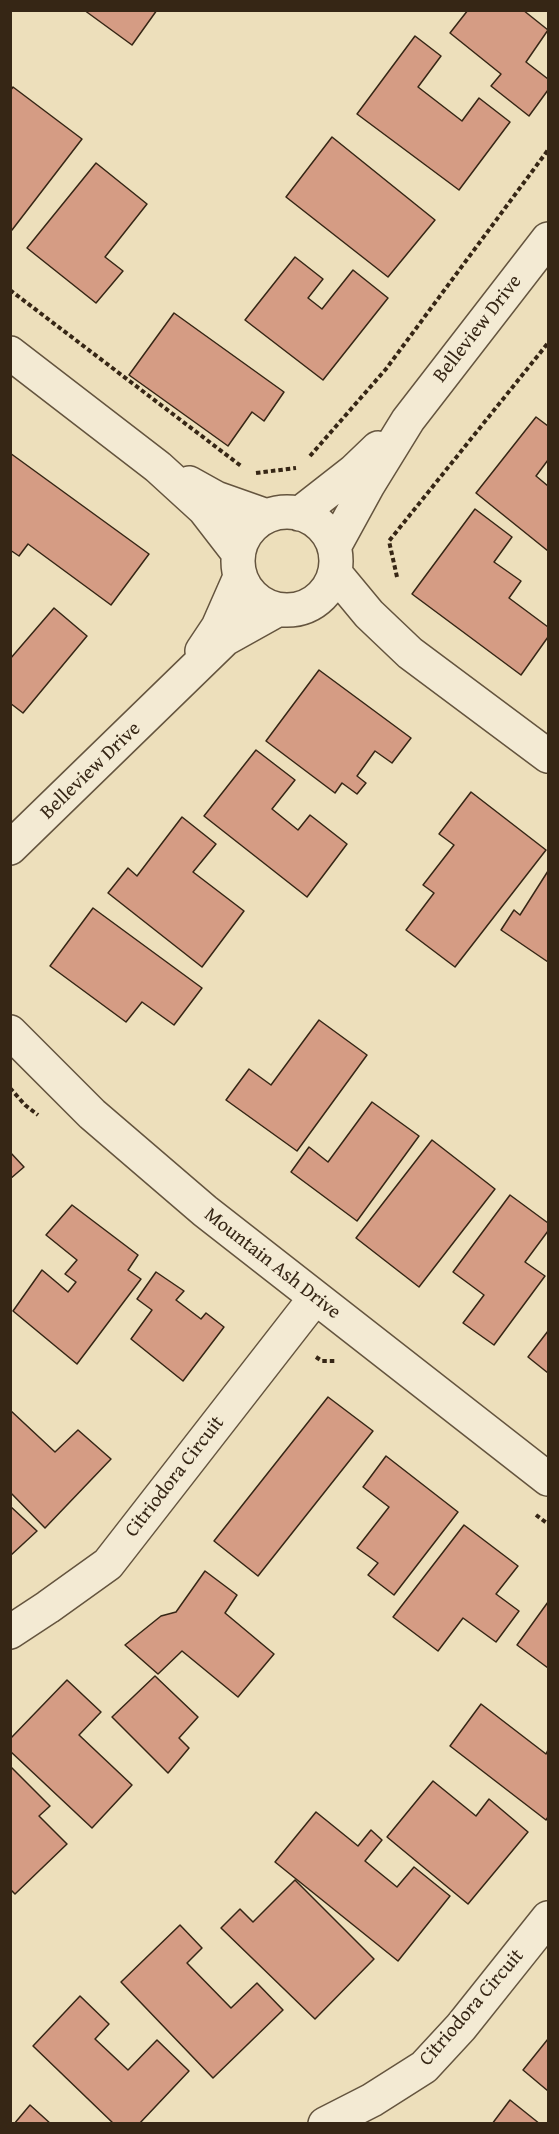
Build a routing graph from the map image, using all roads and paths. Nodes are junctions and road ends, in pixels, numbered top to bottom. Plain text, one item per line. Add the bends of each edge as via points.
1 (549, 150) edge
2 (549, 239) edge
3 (10, 290) edge
4 (549, 343) edge
5 (10, 353) edge
6 (408, 420) junction
7 (308, 459) dead end
8 (158, 467) junction
9 (300, 468) dead end
10 (246, 469) dead end
11 (253, 473) dead end
12 (299, 514) junction
13 (267, 516) junction
14 (334, 560) junction
15 (239, 565) junction
16 (398, 577) dead end
17 (292, 608) junction
18 (410, 653) junction
19 (171, 694) junction
20 (549, 756) edge
21 (10, 848) edge
22 (10, 1032) edge
23 (315, 1298) junction
24 (549, 1479) edge
25 (10, 1632) edge
26 (549, 1918) edge
27 (325, 2124) edge

1 - 7 path via 386,369
2 - 6 street, Belleview Drive
3 - 10 path
4 - 16 path via 389,541
5 - 8 street
6 - 12 street, Belleview Drive via 354,471
6 - 14 street, Belleview Drive via 368,485
8 - 13 street via 216,498
8 - 15 street via 204,509
9 - 11 path
12 - 13 street
12 - 14 street via 310,518 329,535
13 - 15 street via 242,540
14 - 17 street via 331,584
14 - 18 street via 369,614
15 - 17 street via 249,594 264,605
15 - 19 street, Belleview Drive via 218,627
17 - 18 street via 337,614
17 - 19 street, Belleview Drive via 225,639
18 - 20 street
19 - 21 street, Belleview Drive
22 - 23 street, Mountain Ash Drive via 92,1114
23 - 24 street, Mountain Ash Drive
23 - 25 street, Citriodora Circuit via 108,1564
26 - 27 street, Citriodora Circuit via 424,2067

